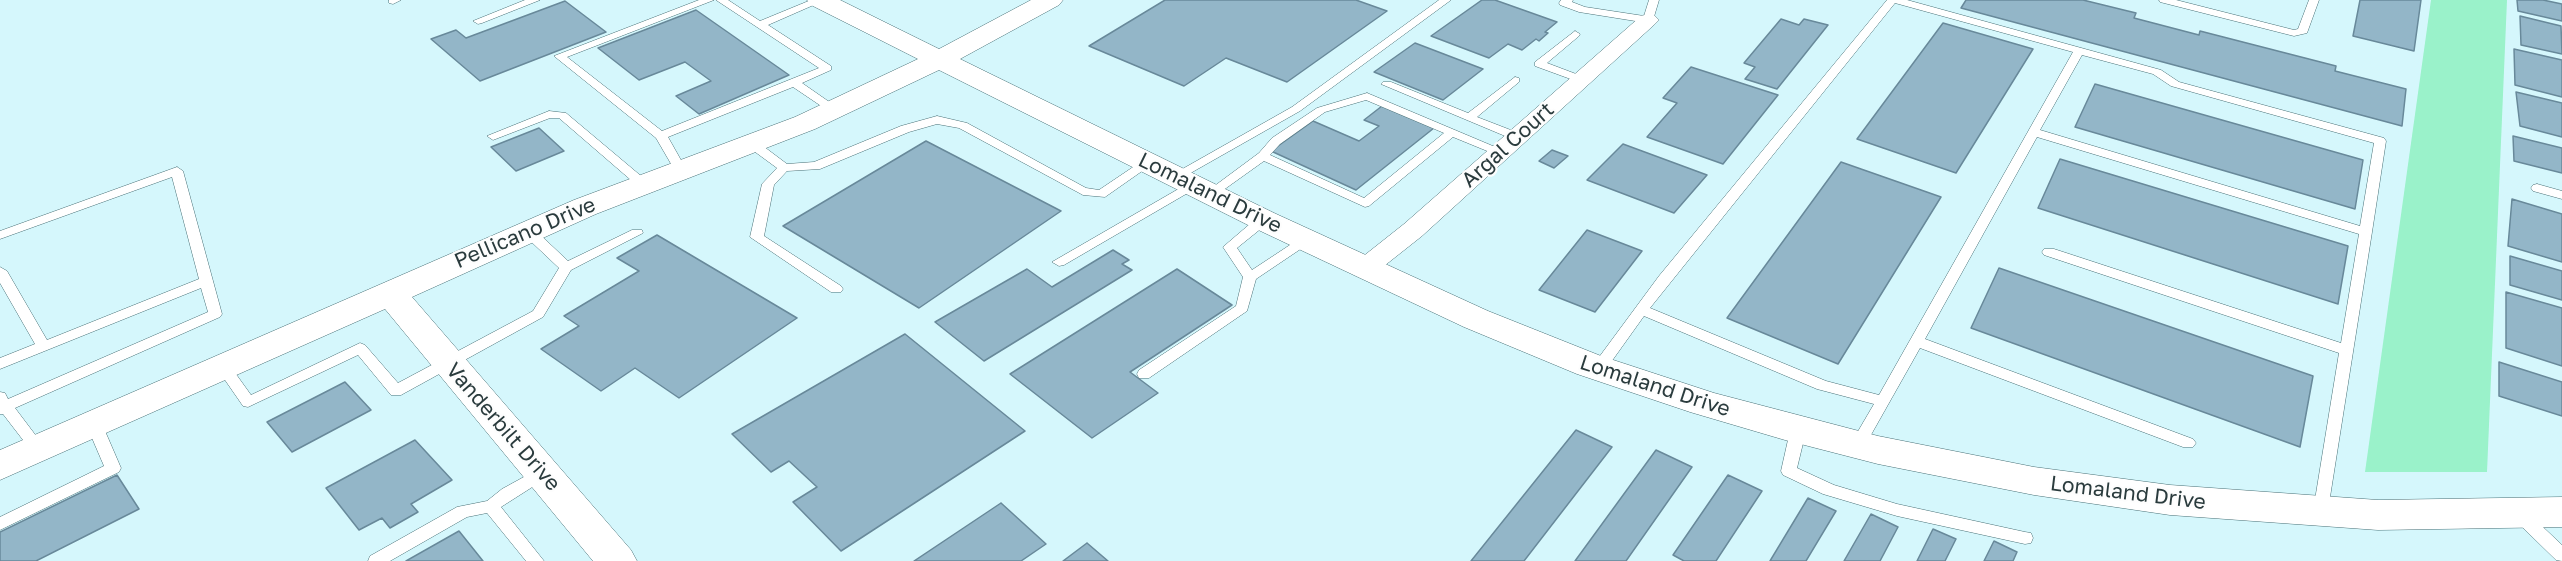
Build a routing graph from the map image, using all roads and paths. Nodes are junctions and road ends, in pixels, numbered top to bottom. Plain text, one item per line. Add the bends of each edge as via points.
1 (535, 0) edge
2 (709, 0) edge
3 (721, 0) edge
4 (820, 0) edge
5 (1050, 0) edge
6 (1446, 0) edge
7 (1568, 0) edge
8 (1893, 0) edge
9 (2164, 0) edge
10 (2314, 0) edge
11 (1651, 10) edge
12 (478, 21) dead end
13 (759, 25) junction
14 (1575, 34) dead end
15 (2079, 51) junction
16 (940, 59) junction
17 (1580, 79) junction
18 (1515, 80) dead end
19 (794, 83) junction
20 (1387, 84) dead end
21 (834, 110) junction
22 (1469, 118) junction
23 (1452, 132) junction
24 (2034, 132) junction
25 (494, 136) dead end
26 (661, 136) junction
27 (751, 143) junction
28 (1509, 144) junction
29 (1263, 156) junction
30 (784, 168) junction
31 (680, 169) junction
32 (1182, 179) junction
33 (643, 184) junction
34 (2537, 188) dead end
35 (2562, 195) edge
36 (1263, 220) junction
37 (529, 232) junction
38 (2366, 232) junction
39 (637, 233) dead end
40 (0, 235) edge
41 (1307, 240) junction
42 (2049, 252) dead end
43 (1059, 262) dead end
44 (566, 267) junction
45 (1365, 268) junction
46 (0, 271) edge
47 (1250, 277) junction
48 (206, 281) junction
49 (836, 289) dead end
50 (390, 292) junction
51 (1641, 310) junction
52 (1916, 341) junction
53 (43, 346) junction
54 (2347, 351) junction
55 (448, 363) junction
56 (0, 364) edge
57 (223, 367) junction
58 (1599, 368) junction
59 (1144, 374) dead end
60 (1883, 401) junction
61 (2, 404) edge
62 (94, 424) junction
63 (1798, 431) junction
64 (2188, 443) dead end
65 (1858, 445) junction
66 (38, 449) junction
67 (0, 466) edge
68 (542, 473) junction
69 (491, 506) junction
70 (2321, 512) junction
71 (2562, 512) edge
72 (2518, 513) junction
73 (0, 524) edge
74 (2025, 538) dead end
75 (2562, 555) edge
76 (376, 561) edge
77 (536, 561) edge
78 (617, 561) edge

1 - 12 lane
2 - 26 lane via 559,56
3 - 13 lane
4 - 13 lane
4 - 16 street, Lomaland Drive
5 - 16 street, Pellicano Drive
6 - 32 lane via 1296,109
7 - 11 lane via 1564,3 1583,10
8 - 15 lane
8 - 51 lane
9 - 10 lane via 2294,33 2303,31
11 - 17 street, Argal Court
13 - 19 lane via 827,68
14 - 17 lane via 1539,64
15 - 24 lane
15 - 38 lane via 2157,72 2175,84 2380,141
16 - 21 street, Pellicano Drive
16 - 32 street, Lomaland Drive
17 - 28 street, Argal Court
18 - 22 lane
19 - 21 lane
19 - 26 lane
20 - 22 lane
21 - 27 street, Pellicano Drive
22 - 28 lane
23 - 28 lane
23 - 29 lane via 1367,96 1321,110 1276,141
23 - 29 lane via 1365,203
24 - 38 lane
24 - 52 lane
25 - 33 lane via 549,114 562,114
26 - 31 lane
27 - 30 lane
27 - 31 street, Pellicano Drive
28 - 45 street, Argal Court
29 - 32 lane
30 - 32 lane via 816,166 937,120 963,125 1083,191 1101,194
30 - 49 lane via 768,184 757,237
31 - 33 street, Pellicano Drive
32 - 36 street, Lomaland Drive
32 - 43 lane
33 - 37 street, Pellicano Drive
34 - 35 lane
36 - 41 street, Lomaland Drive
36 - 47 lane via 1230,247
37 - 44 lane
37 - 50 street, Pellicano Drive
38 - 54 lane
39 - 44 lane
40 - 48 lane via 177,171
41 - 45 street, Lomaland Drive
41 - 47 lane
42 - 54 lane
44 - 55 lane via 538,314
45 - 58 street, Lomaland Drive via 1476,319
46 - 53 lane
47 - 59 lane via 1242,308
48 - 53 lane
48 - 61 lane via 215,314
50 - 55 street, Vanderbilt Drive
50 - 57 street, Pellicano Drive
51 - 58 lane
51 - 60 lane via 1822,385
52 - 60 lane
52 - 64 lane
53 - 56 lane
54 - 70 lane
55 - 57 lane via 396,391 360,348 248,402
55 - 68 street, Vanderbilt Drive
57 - 62 street, Pellicano Drive
58 - 63 street, Lomaland Drive
60 - 65 lane
61 - 66 lane
62 - 66 street, Pellicano Drive
62 - 73 lane via 113,468
63 - 65 street, Lomaland Drive
63 - 74 lane via 1789,471 1829,490 1897,510
65 - 70 street, Lomaland Drive via 2102,491
66 - 67 street, Pellicano Drive
68 - 69 lane
68 - 78 street, Vanderbilt Drive
69 - 76 lane via 463,511
69 - 77 lane
70 - 72 street, Lomaland Drive
71 - 72 street, Lomaland Drive
72 - 75 lane

